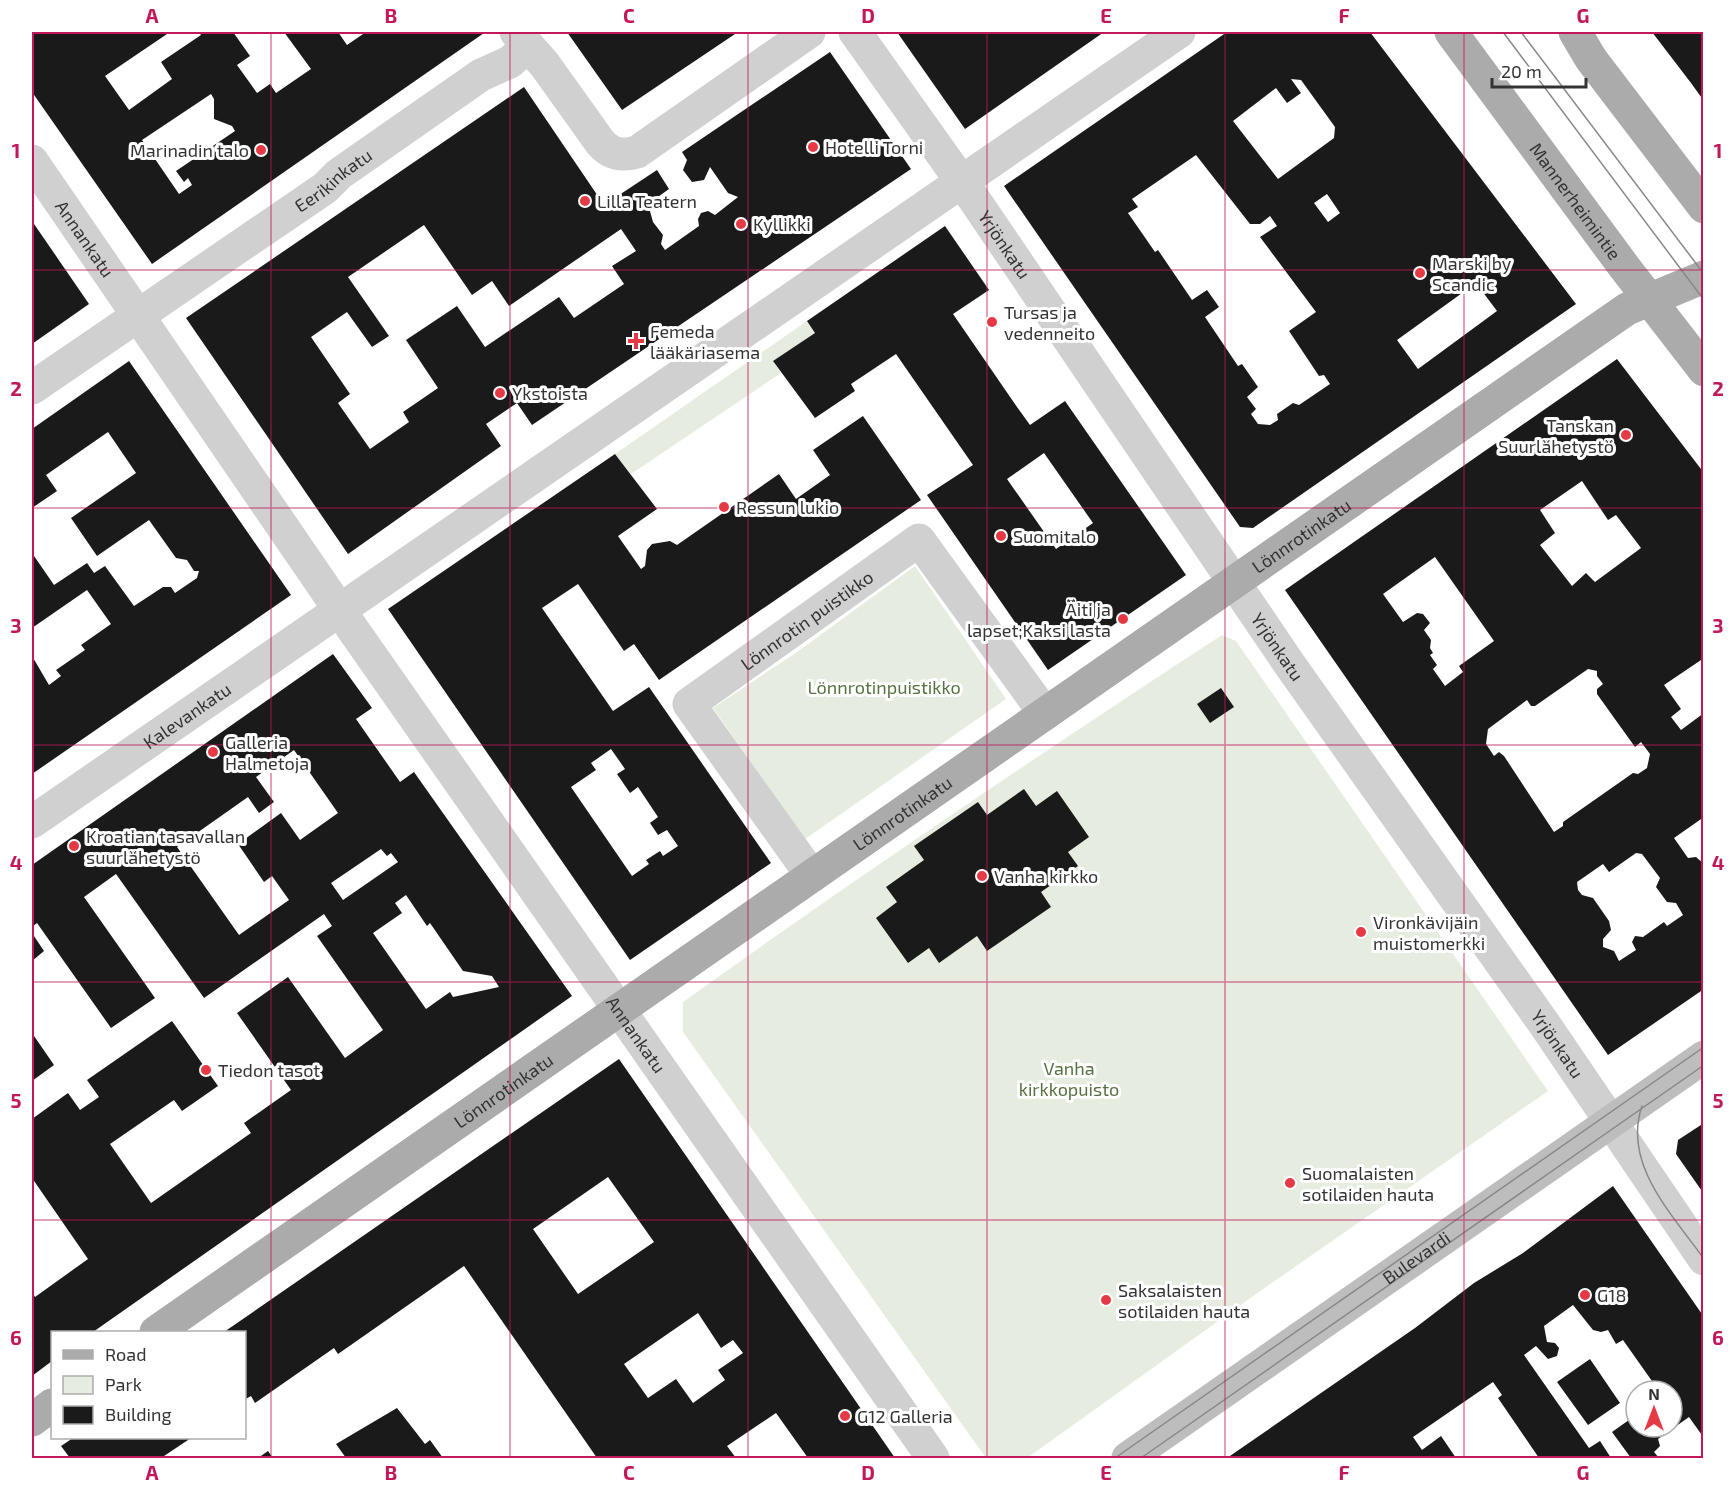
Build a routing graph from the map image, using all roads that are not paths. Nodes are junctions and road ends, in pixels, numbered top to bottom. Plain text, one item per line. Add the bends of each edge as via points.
1 (809, 32) edge
2 (855, 32) edge
3 (1179, 32) edge
4 (1451, 32) edge
5 (1575, 32) edge
6 (522, 39) edge
7 (32, 161) edge
8 (962, 180) junction
9 (1704, 207) edge
10 (1704, 277) edge
11 (1649, 298) junction
12 (139, 317) junction
13 (1704, 369) edge
14 (32, 388) edge
15 (1235, 583) junction
16 (340, 609) junction
17 (1045, 714) junction
18 (32, 822) edge
19 (812, 876) junction
20 (619, 1009) junction
21 (1704, 1057) edge
22 (1610, 1121) junction
23 (1704, 1259) edge
24 (157, 1331) edge
25 (51, 1406) edge
26 (32, 1420) edge
27 (933, 1458) edge
28 (1128, 1458) edge

1 - 6 street via 637,152 622,155 606,149
2 - 8 street, Yrjönkatu
3 - 8 street, Kalevankatu
4 - 11 main road, Mannerheimintie
5 - 9 main road via 1591,59
6 - 12 street, Eerikinkatu via 510,62 482,75
7 - 12 street, Annankatu
8 - 15 street, Yrjönkatu
8 - 16 street, Kalevankatu
10 - 11 main road, Lönnrotinkatu
11 - 13 main road, Mannerheimintie
11 - 15 main road, Lönnrotinkatu via 1627,309
12 - 14 street, Eerikinkatu
12 - 16 street, Annankatu
15 - 17 main road, Lönnrotinkatu
15 - 22 street, Yrjönkatu
16 - 18 street, Kalevankatu
16 - 20 street, Annankatu
17 - 19 main road, Lönnrotinkatu
17 - 19 street, Lönnrotin puistikko via 919,540 689,704
19 - 20 main road, Lönnrotinkatu
20 - 24 main road, Lönnrotinkatu
20 - 27 street, Annankatu
21 - 22 street, Bulevardi
22 - 23 street, Yrjönkatu
22 - 28 street, Bulevardi
25 - 26 main road

